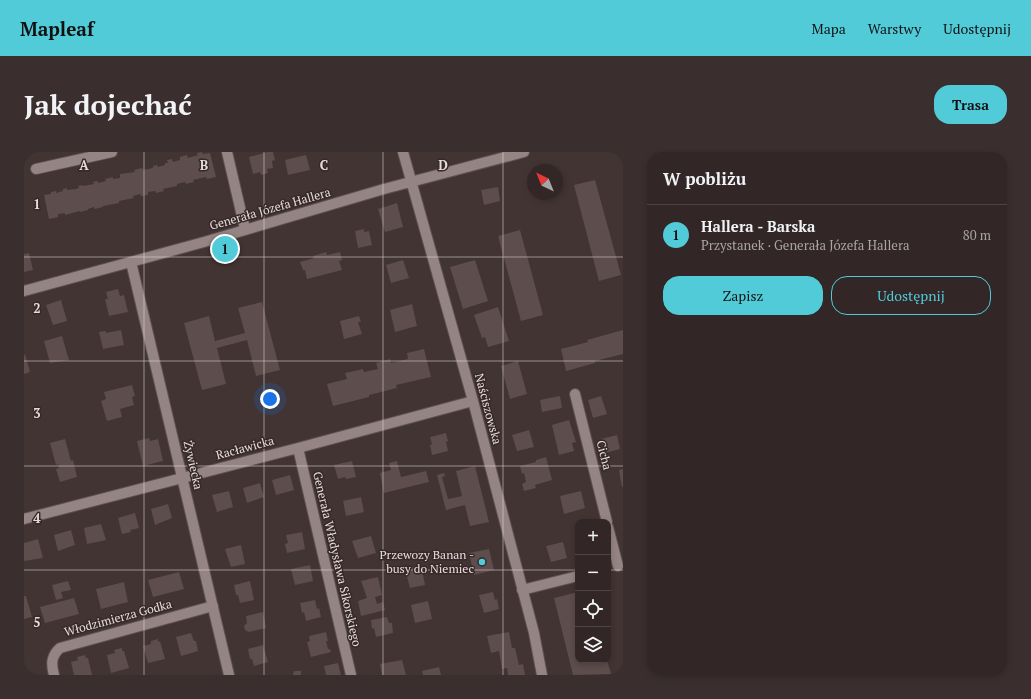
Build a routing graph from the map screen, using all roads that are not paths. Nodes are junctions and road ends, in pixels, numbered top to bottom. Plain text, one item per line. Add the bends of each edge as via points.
1 (112, 152) edge
2 (227, 152) edge
3 (403, 152) edge
4 (524, 152) edge
5 (36, 169) dead end
6 (412, 182) junction
7 (245, 229) junction
8 (132, 262) junction
9 (24, 292) edge
10 (575, 394) dead end
11 (473, 401) junction
12 (298, 448) junction
13 (183, 478) junction
14 (24, 519) edge
15 (606, 519) edge
16 (611, 542) edge
17 (616, 567) edge
18 (575, 577) edge
19 (522, 590) junction
20 (213, 606) junction
21 (54, 675) edge
22 (229, 675) edge
23 (351, 675) edge
24 (542, 675) edge

1 - 5 street
2 - 7 street
3 - 6 street, Naściszowska
4 - 6 street, Generała Józefa Hallera
6 - 7 street, Generała Józefa Hallera
6 - 11 street, Naściszowska
7 - 8 street, Generała Józefa Hallera
8 - 9 street, Generała Józefa Hallera
8 - 13 street, Żywiecka
10 - 15 street, Cicha
11 - 12 street, Racławicka
11 - 19 street, Naściszowska
12 - 13 street, Racławicka
12 - 23 street, Generała Władysława Sikorskiego
13 - 14 street, Racławicka
13 - 20 street, Żywiecka
16 - 17 street
18 - 19 street
19 - 24 street, Naściszowska
20 - 21 street, Włodzimierza Godka via 60,648 51,660
20 - 22 street, Żywiecka

